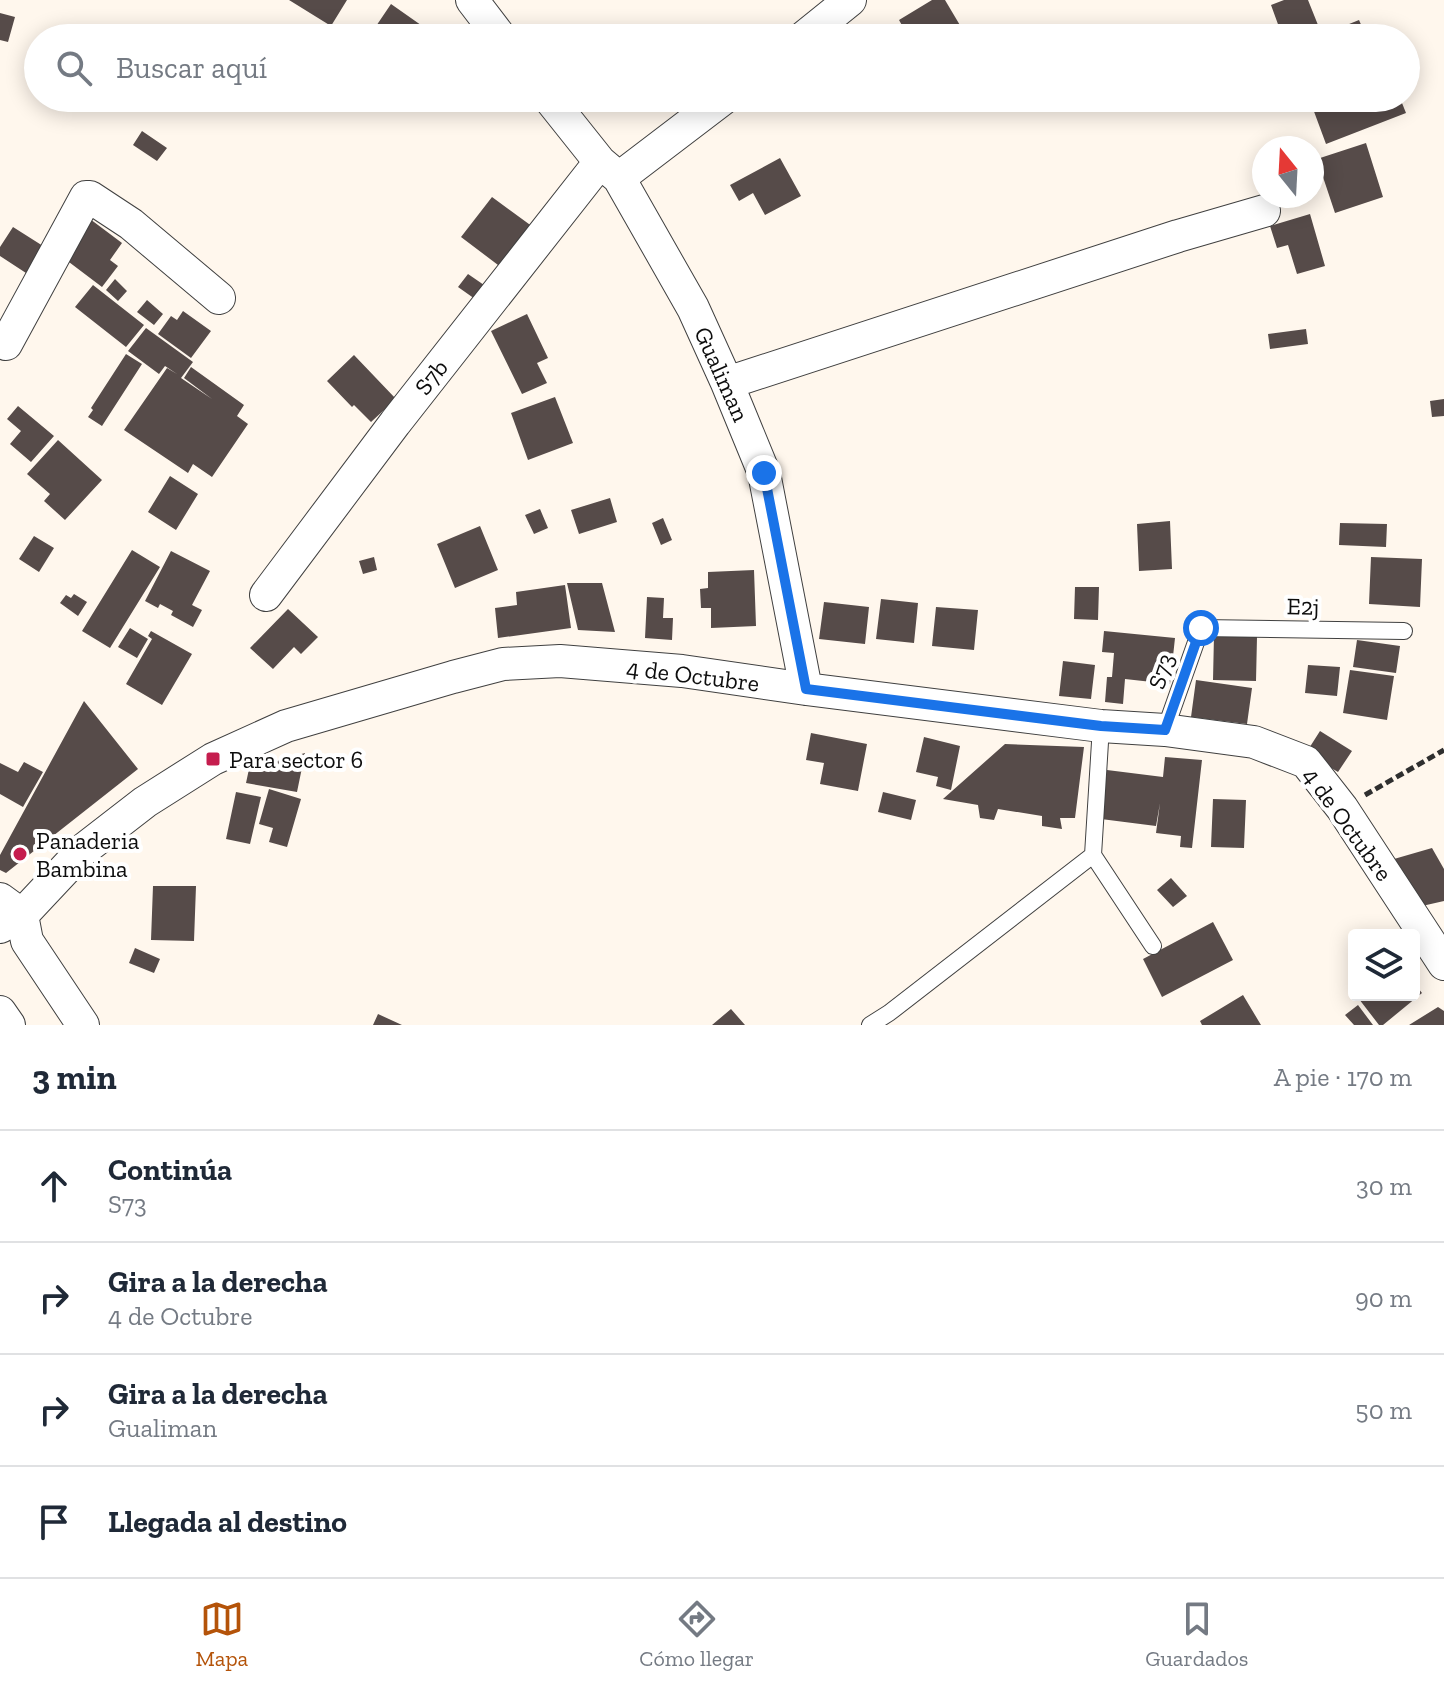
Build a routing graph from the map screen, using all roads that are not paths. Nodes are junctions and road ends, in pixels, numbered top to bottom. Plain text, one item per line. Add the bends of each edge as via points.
1 (472, 0) edge
2 (850, 0) edge
3 (490, 24) edge
4 (820, 24) edge
5 (561, 112) edge
6 (702, 112) edge
7 (610, 170) junction
8 (1264, 211) dead end
9 (219, 298) dead end
10 (2, 345) edge
11 (727, 383) junction
12 (266, 595) dead end
13 (1201, 628) joint
14 (1404, 631) dead end
15 (806, 689) junction
16 (1101, 726) junction
17 (1165, 730) junction
18 (1093, 855) junction
19 (7, 914) edge
20 (1153, 946) dead end
21 (1444, 964) edge
22 (0, 1012) edge
23 (9, 1025) edge
24 (83, 1025) edge
25 (870, 1025) edge

1 - 3 street
2 - 4 street
5 - 7 street, Gualiman
6 - 7 street, S7b
7 - 11 street, Gualiman via 693,308
7 - 12 street, S7b via 395,423
8 - 11 street
9 - 10 street via 131,224 86,197
11 - 15 street, Gualiman via 764,473
13 - 14 lane, E2j
13 - 17 lane, S73
15 - 16 street, 4 de Octubre
15 - 19 street, 4 de Octubre via 560,661 503,664 356,704 286,726 213,759 145,802
16 - 17 street, 4 de Octubre
16 - 18 lane
17 - 21 street, 4 de Octubre via 1254,742 1306,762
18 - 20 lane
18 - 25 lane
19 - 24 street
22 - 23 street

